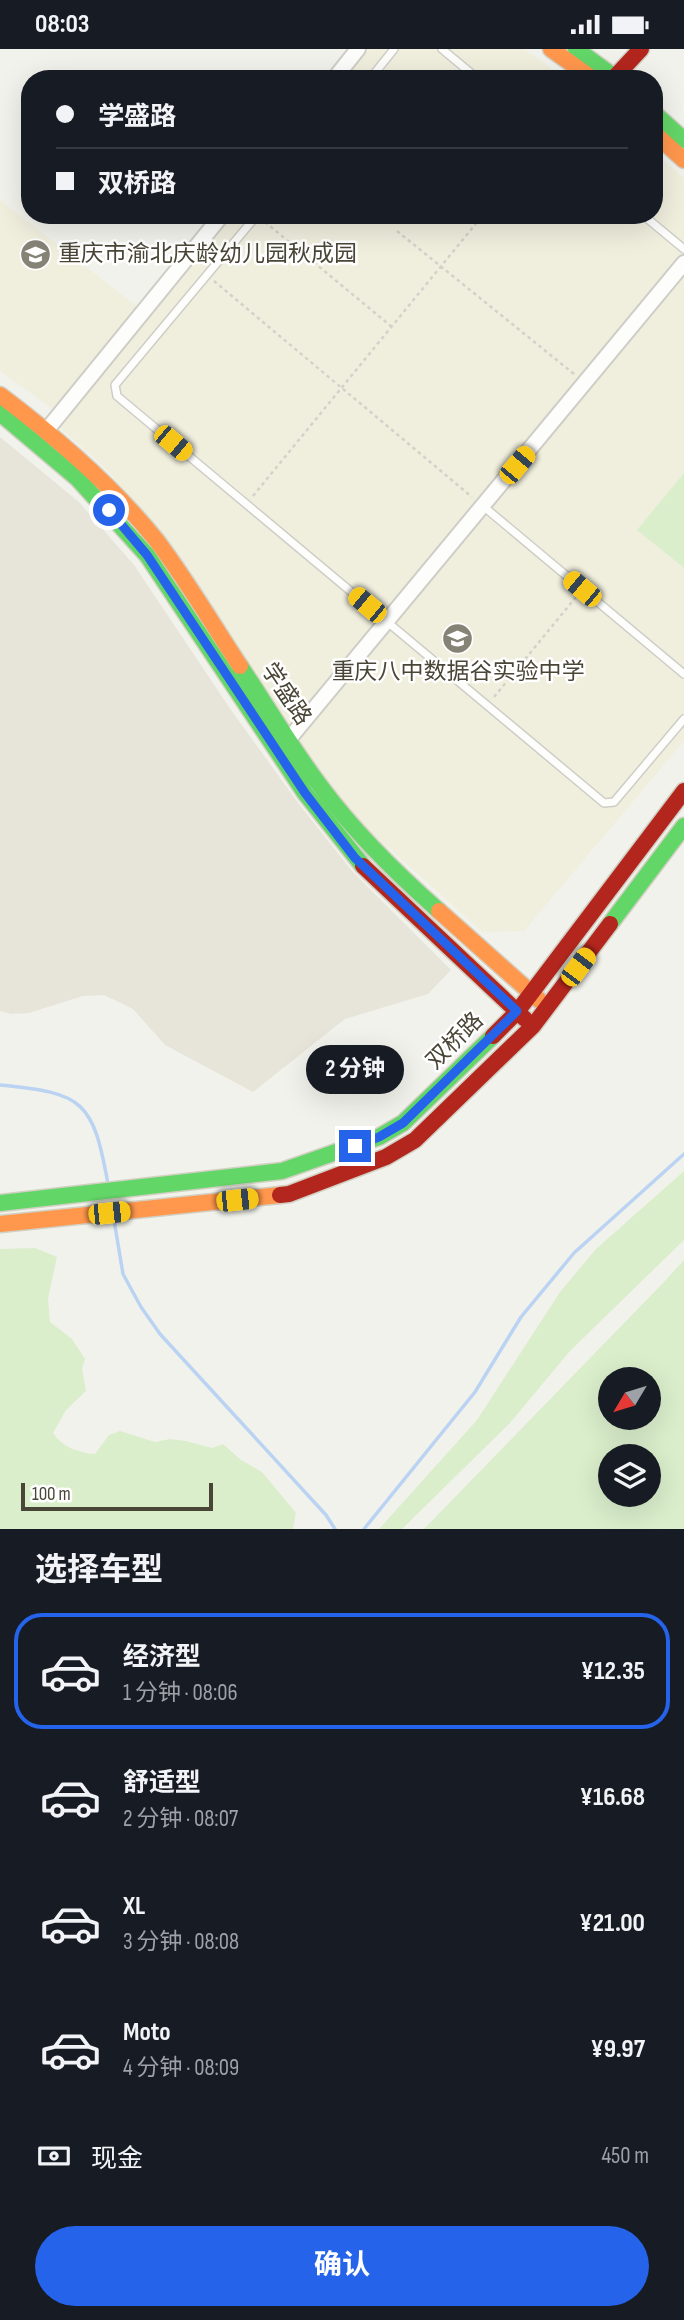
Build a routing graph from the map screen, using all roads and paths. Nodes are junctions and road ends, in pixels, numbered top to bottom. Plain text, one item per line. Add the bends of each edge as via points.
1 (358, 49) edge
2 (394, 49) edge
3 (442, 49) edge
4 (551, 49) edge
5 (576, 49) edge
6 (609, 49) edge
7 (641, 49) edge
8 (341, 70) edge
9 (377, 70) edge
10 (467, 70) edge
11 (588, 70) edge
12 (591, 70) edge
13 (593, 70) edge
14 (622, 70) edge
15 (663, 121) edge
16 (684, 140) edge
17 (663, 141) edge
18 (684, 160) edge
19 (215, 224) edge
20 (250, 224) edge
21 (268, 224) edge
22 (476, 224) edge
23 (654, 224) edge
24 (397, 231) dead end
25 (684, 249) edge
26 (684, 263) edge
27 (441, 266) junction
28 (207, 275) junction
29 (392, 327) junction
30 (585, 383) junction
31 (342, 388) junction
32 (0, 395) edge
33 (0, 413) edge
34 (46, 431) junction
35 (247, 504) junction
36 (482, 506) junction
37 (582, 589) junction
38 (387, 621) junction
39 (684, 674) edge
40 (488, 705) junction
41 (684, 719) edge
42 (289, 740) junction
43 (684, 791) edge
44 (684, 826) edge
45 (531, 993) junction
46 (547, 1008) junction
47 (517, 1011) junction
48 (533, 1027) junction
49 (2, 1203) edge
50 (3, 1224) edge

1 - 8 street
2 - 9 lane
3 - 10 lane
4 - 11 main road
5 - 12 main road
6 - 13 main road
7 - 14 main road
15 - 16 main road
17 - 18 main road
19 - 34 street
20 - 28 lane
21 - 29 path
22 - 27 path
23 - 25 lane
24 - 27 path
26 - 30 street
27 - 29 path
27 - 30 path
28 - 31 path
28 - 35 lane via 116,385 117,396
29 - 31 path
30 - 36 street
31 - 35 path
31 - 36 path
32 - 34 main road, 学盛路
33 - 47 main road, 学盛路 via 53,457 147,555 305,793 355,858
34 - 42 main road, 学盛路 via 106,482 158,543
35 - 38 lane
36 - 37 lane
36 - 38 street
37 - 39 lane
37 - 40 path
38 - 40 lane
38 - 42 street
40 - 41 lane via 604,803 614,802
42 - 45 main road, 学盛路 via 369,845
43 - 45 main road, 双桥路
44 - 46 main road, 双桥路
45 - 46 main road, 学盛路
45 - 47 main road, 双桥路
46 - 48 main road, 双桥路
47 - 48 main road, 学盛路
47 - 49 main road, 双桥路 via 403,1123 379,1137 282,1171
48 - 50 main road, 双桥路 via 415,1140 386,1157 289,1194

